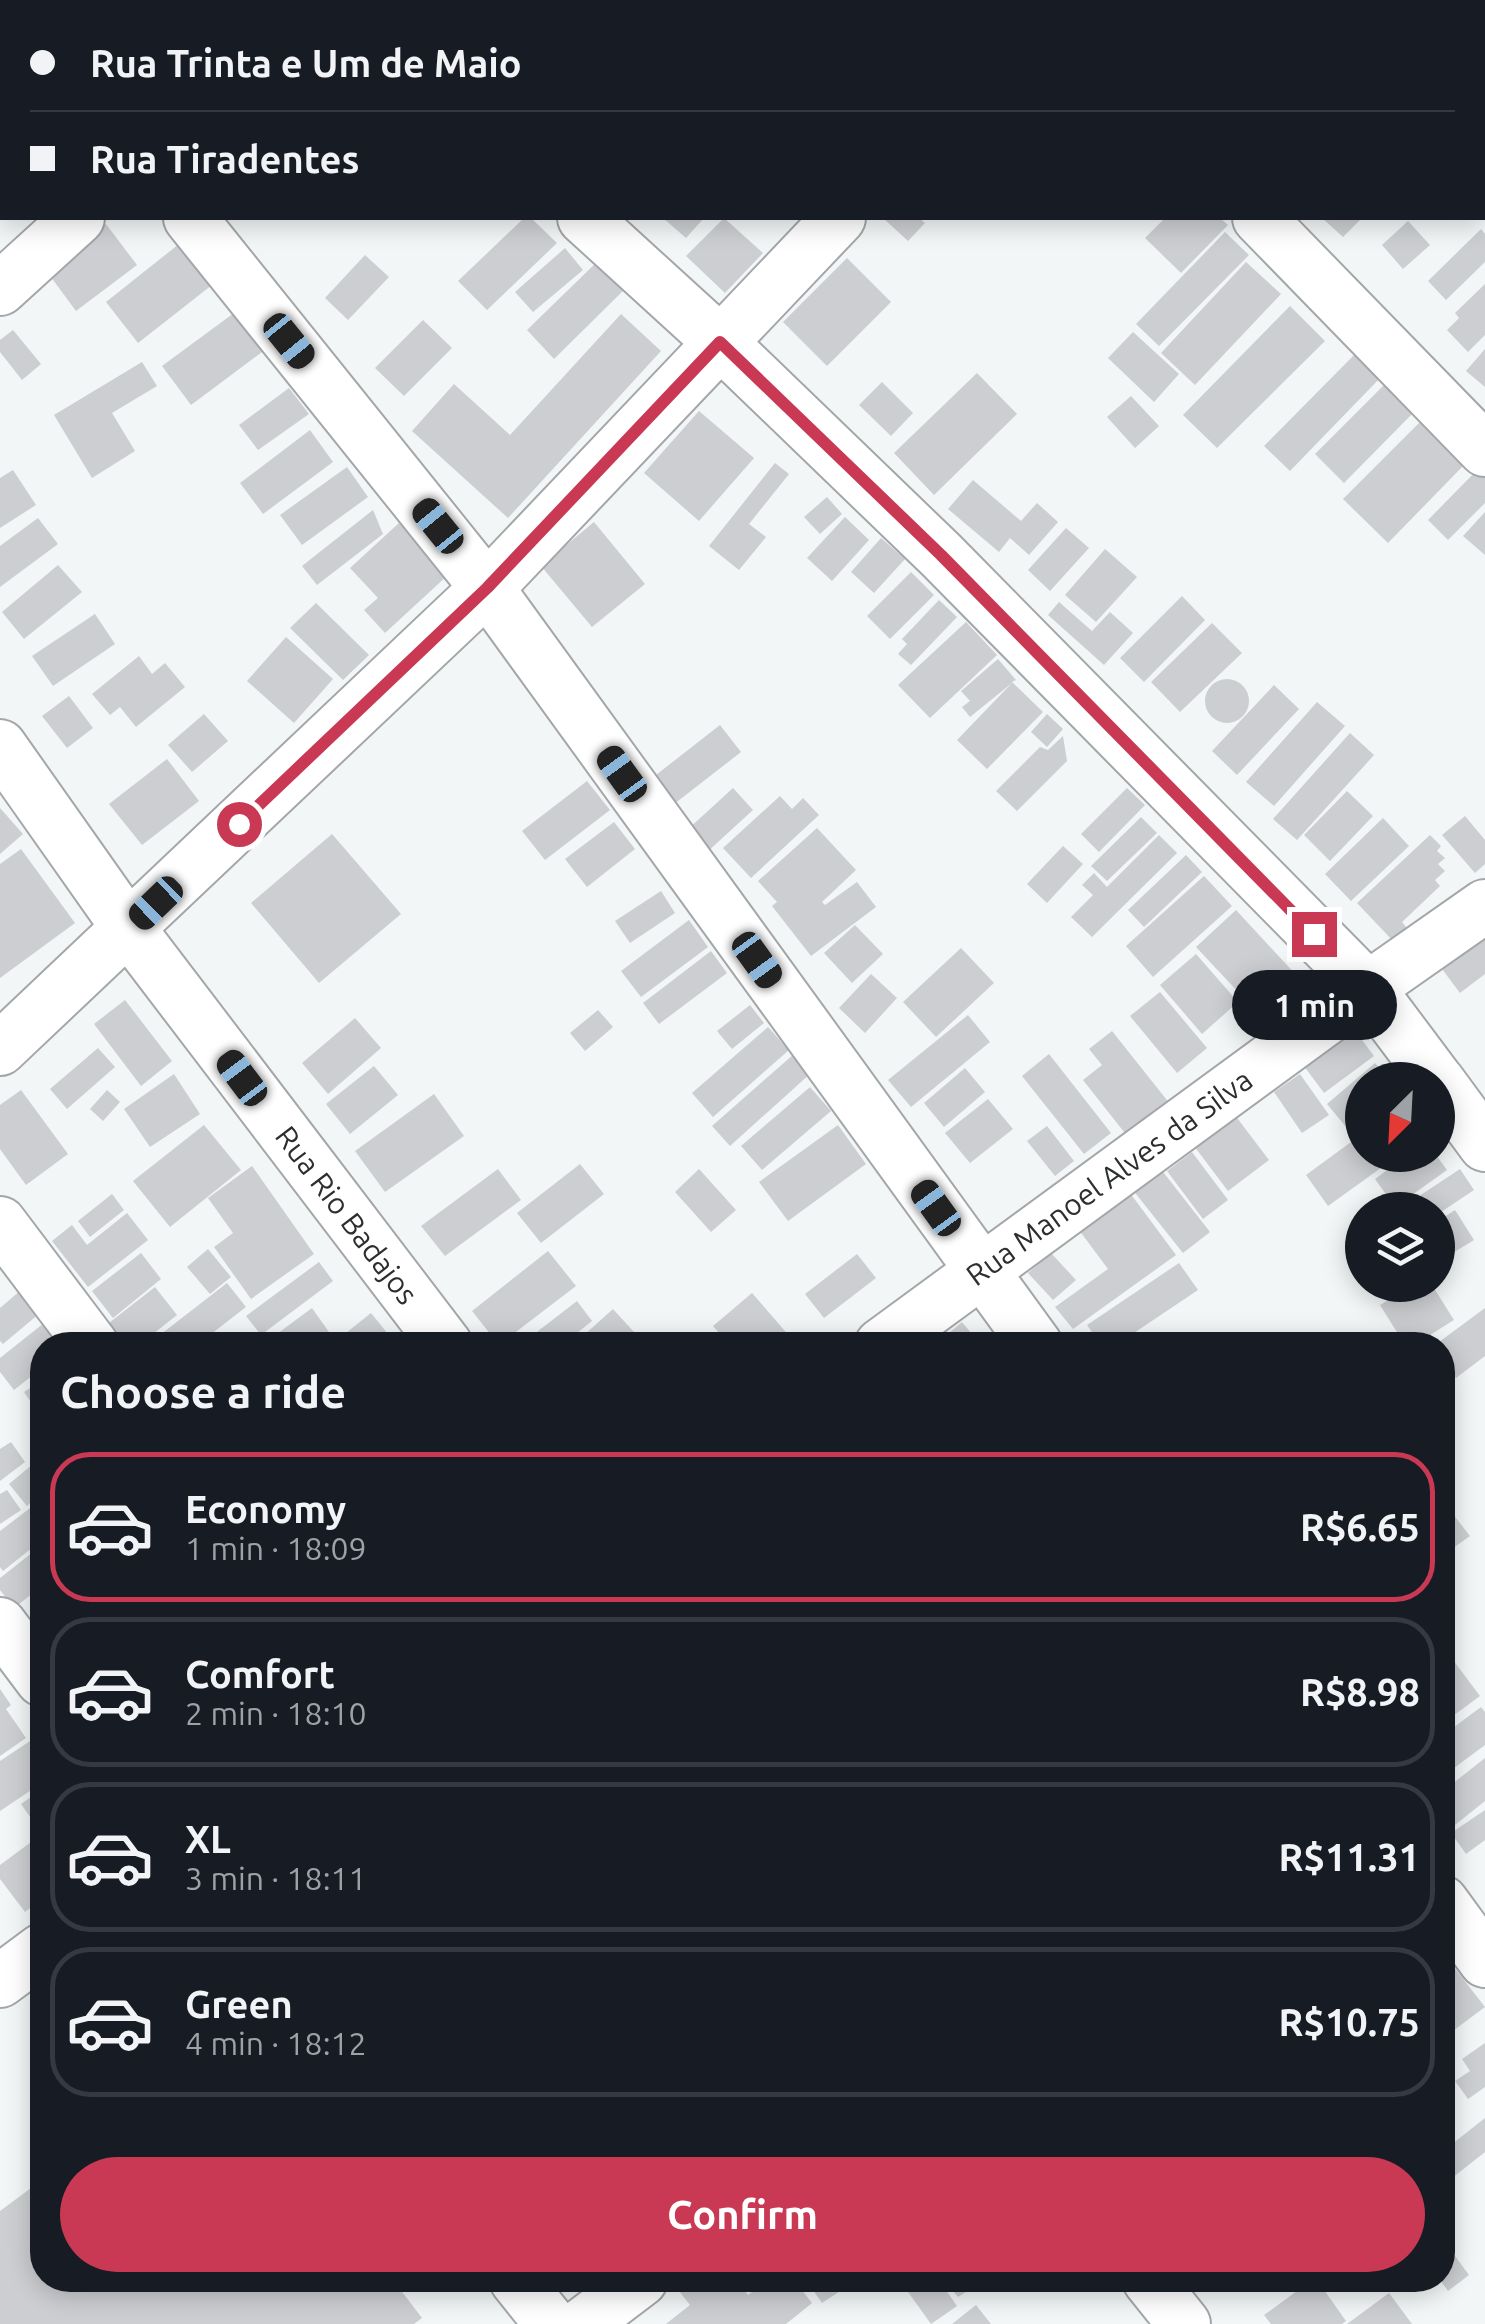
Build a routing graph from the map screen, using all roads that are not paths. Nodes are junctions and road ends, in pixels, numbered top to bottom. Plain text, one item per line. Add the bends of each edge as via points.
1 (76, 220) edge
2 (192, 220) edge
3 (586, 220) edge
4 (837, 220) edge
5 (1261, 220) edge
6 (0, 289) edge
7 (720, 342) junction
8 (1485, 450) edge
9 (487, 588) junction
10 (0, 746) edge
11 (1485, 906) edge
12 (129, 929) junction
13 (1368, 988) junction
14 (0, 1049) edge
15 (1424, 1062) edge
16 (1455, 1104) edge
17 (1485, 1145) edge
18 (0, 1223) edge
19 (981, 1270) junction
20 (82, 1332) edge
21 (436, 1332) edge
22 (898, 1332) edge
23 (1026, 1332) edge
24 (0, 1624) edge
25 (30, 1664) edge
26 (1455, 1920) edge
27 (30, 1959) edge
28 (1485, 1961) edge
29 (0, 1981) edge
30 (526, 2292) edge
31 (626, 2292) edge
32 (1159, 2292) edge
33 (551, 2324) edge
34 (583, 2324) edge
35 (1184, 2324) edge

1 - 6 street
2 - 9 street
3 - 7 street
4 - 7 street
5 - 8 street
7 - 9 street
7 - 13 street via 941,555
9 - 12 street
9 - 19 street
10 - 12 street, Rua Rio Badajos
11 - 13 street, Rua Manoel Alves da Silva
12 - 14 street
12 - 21 street, Rua Rio Badajos
13 - 15 street
13 - 19 street, Rua Manoel Alves da Silva
16 - 17 street
18 - 20 street
19 - 22 street, Rua Manoel Alves da Silva
19 - 23 street
24 - 25 street
26 - 28 street
27 - 29 street
30 - 33 street
31 - 34 street
32 - 35 street

